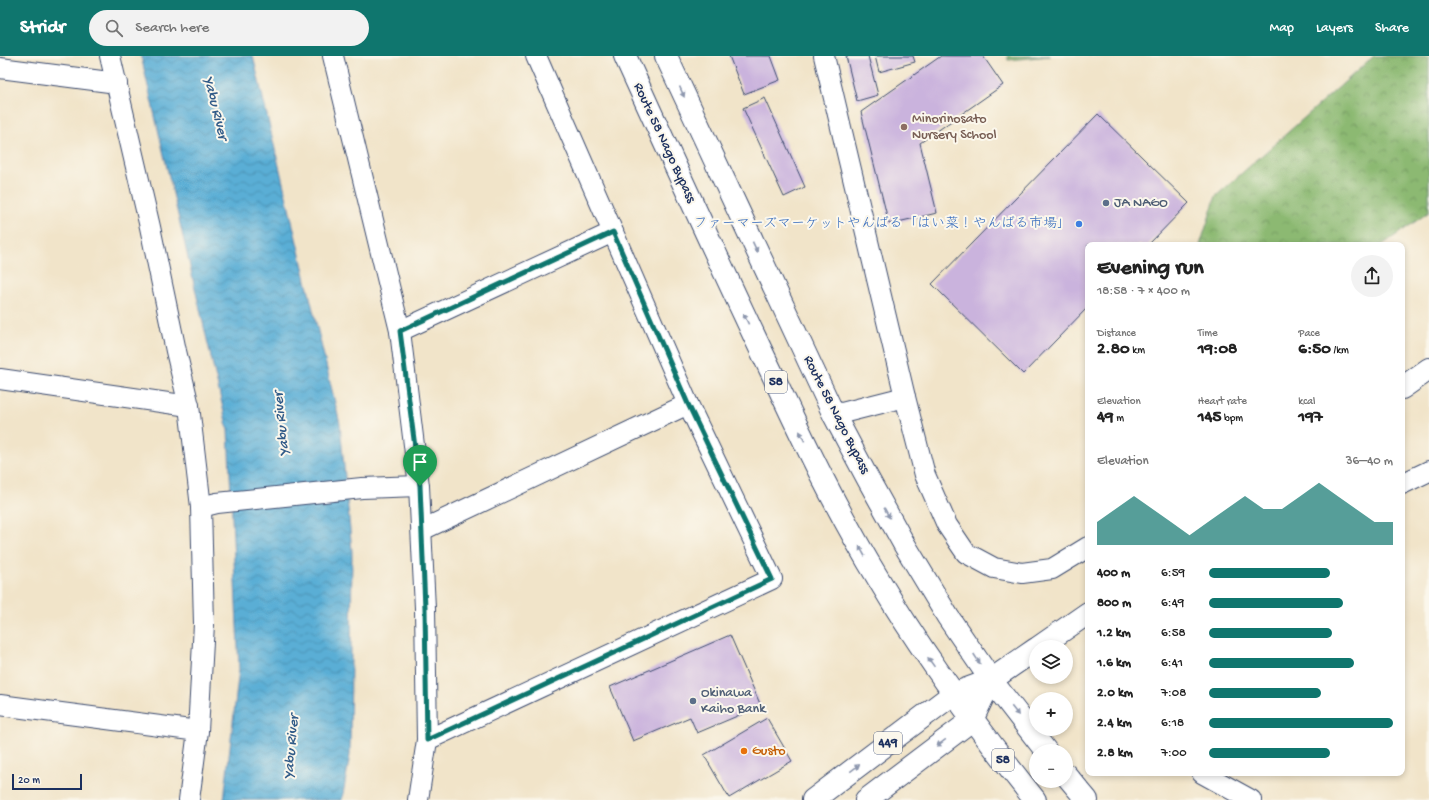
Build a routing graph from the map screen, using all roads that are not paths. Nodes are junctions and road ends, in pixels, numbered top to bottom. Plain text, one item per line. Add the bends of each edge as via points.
1 (110, 56) edge
2 (333, 56) edge
3 (536, 56) edge
4 (625, 56) edge
5 (666, 56) edge
6 (824, 56) edge
7 (0, 68) edge
8 (117, 83) junction
9 (613, 232) junction
10 (400, 331) junction
11 (1429, 369) edge
12 (0, 379) edge
13 (1405, 386) edge
14 (905, 397) junction
15 (688, 404) junction
16 (189, 406) junction
17 (834, 415) junction
18 (1429, 471) edge
19 (1405, 483) edge
20 (420, 486) junction
21 (209, 505) junction
22 (422, 530) junction
23 (1085, 549) edge
24 (1085, 615) edge
25 (1049, 640) edge
26 (1029, 654) edge
27 (991, 680) junction
28 (953, 694) junction
29 (0, 706) edge
30 (972, 720) junction
31 (198, 731) junction
32 (427, 740) junction
33 (1041, 744) edge
34 (1207, 776) edge
35 (1073, 783) edge
36 (189, 800) edge
37 (418, 800) edge
38 (813, 800) edge
39 (866, 800) edge
40 (1035, 800) edge
41 (1087, 800) edge
42 (1251, 800) edge

1 - 8 street
2 - 10 street
3 - 9 street
28 -> 4 main road, Route 58 Nago Bypass / 58 via 893,604 841,514 724,274
5 -> 17 main road, Route 58 Nago Bypass
6 - 14 street
7 - 8 street
8 - 16 street
9 - 10 street
9 - 15 street
10 - 20 street
11 - 13 main road
12 - 16 street
14 - 17 street
14 - 23 street via 925,475 947,525 966,553 994,568 1022,572 1052,569
15 - 22 street
15 - 32 street via 772,579
16 - 21 street
17 -> 27 main road, Route 58 Nago Bypass via 904,544 948,617
18 - 19 street
20 - 21 street via 362,488
20 - 22 street
21 - 31 street
22 - 32 street
24 - 25 main road
26 - 27 main road
27 - 28 main road, 449
27 - 30 main road, 449
27 -> 33 main road, Route 58 Nago Bypass
28 - 30 main road, 58
38 -> 28 main road, 449
29 - 31 street
30 -> 39 main road, 449
30 - 40 main road, 58
31 - 36 street
32 - 37 street
34 - 42 street
35 - 41 main road

